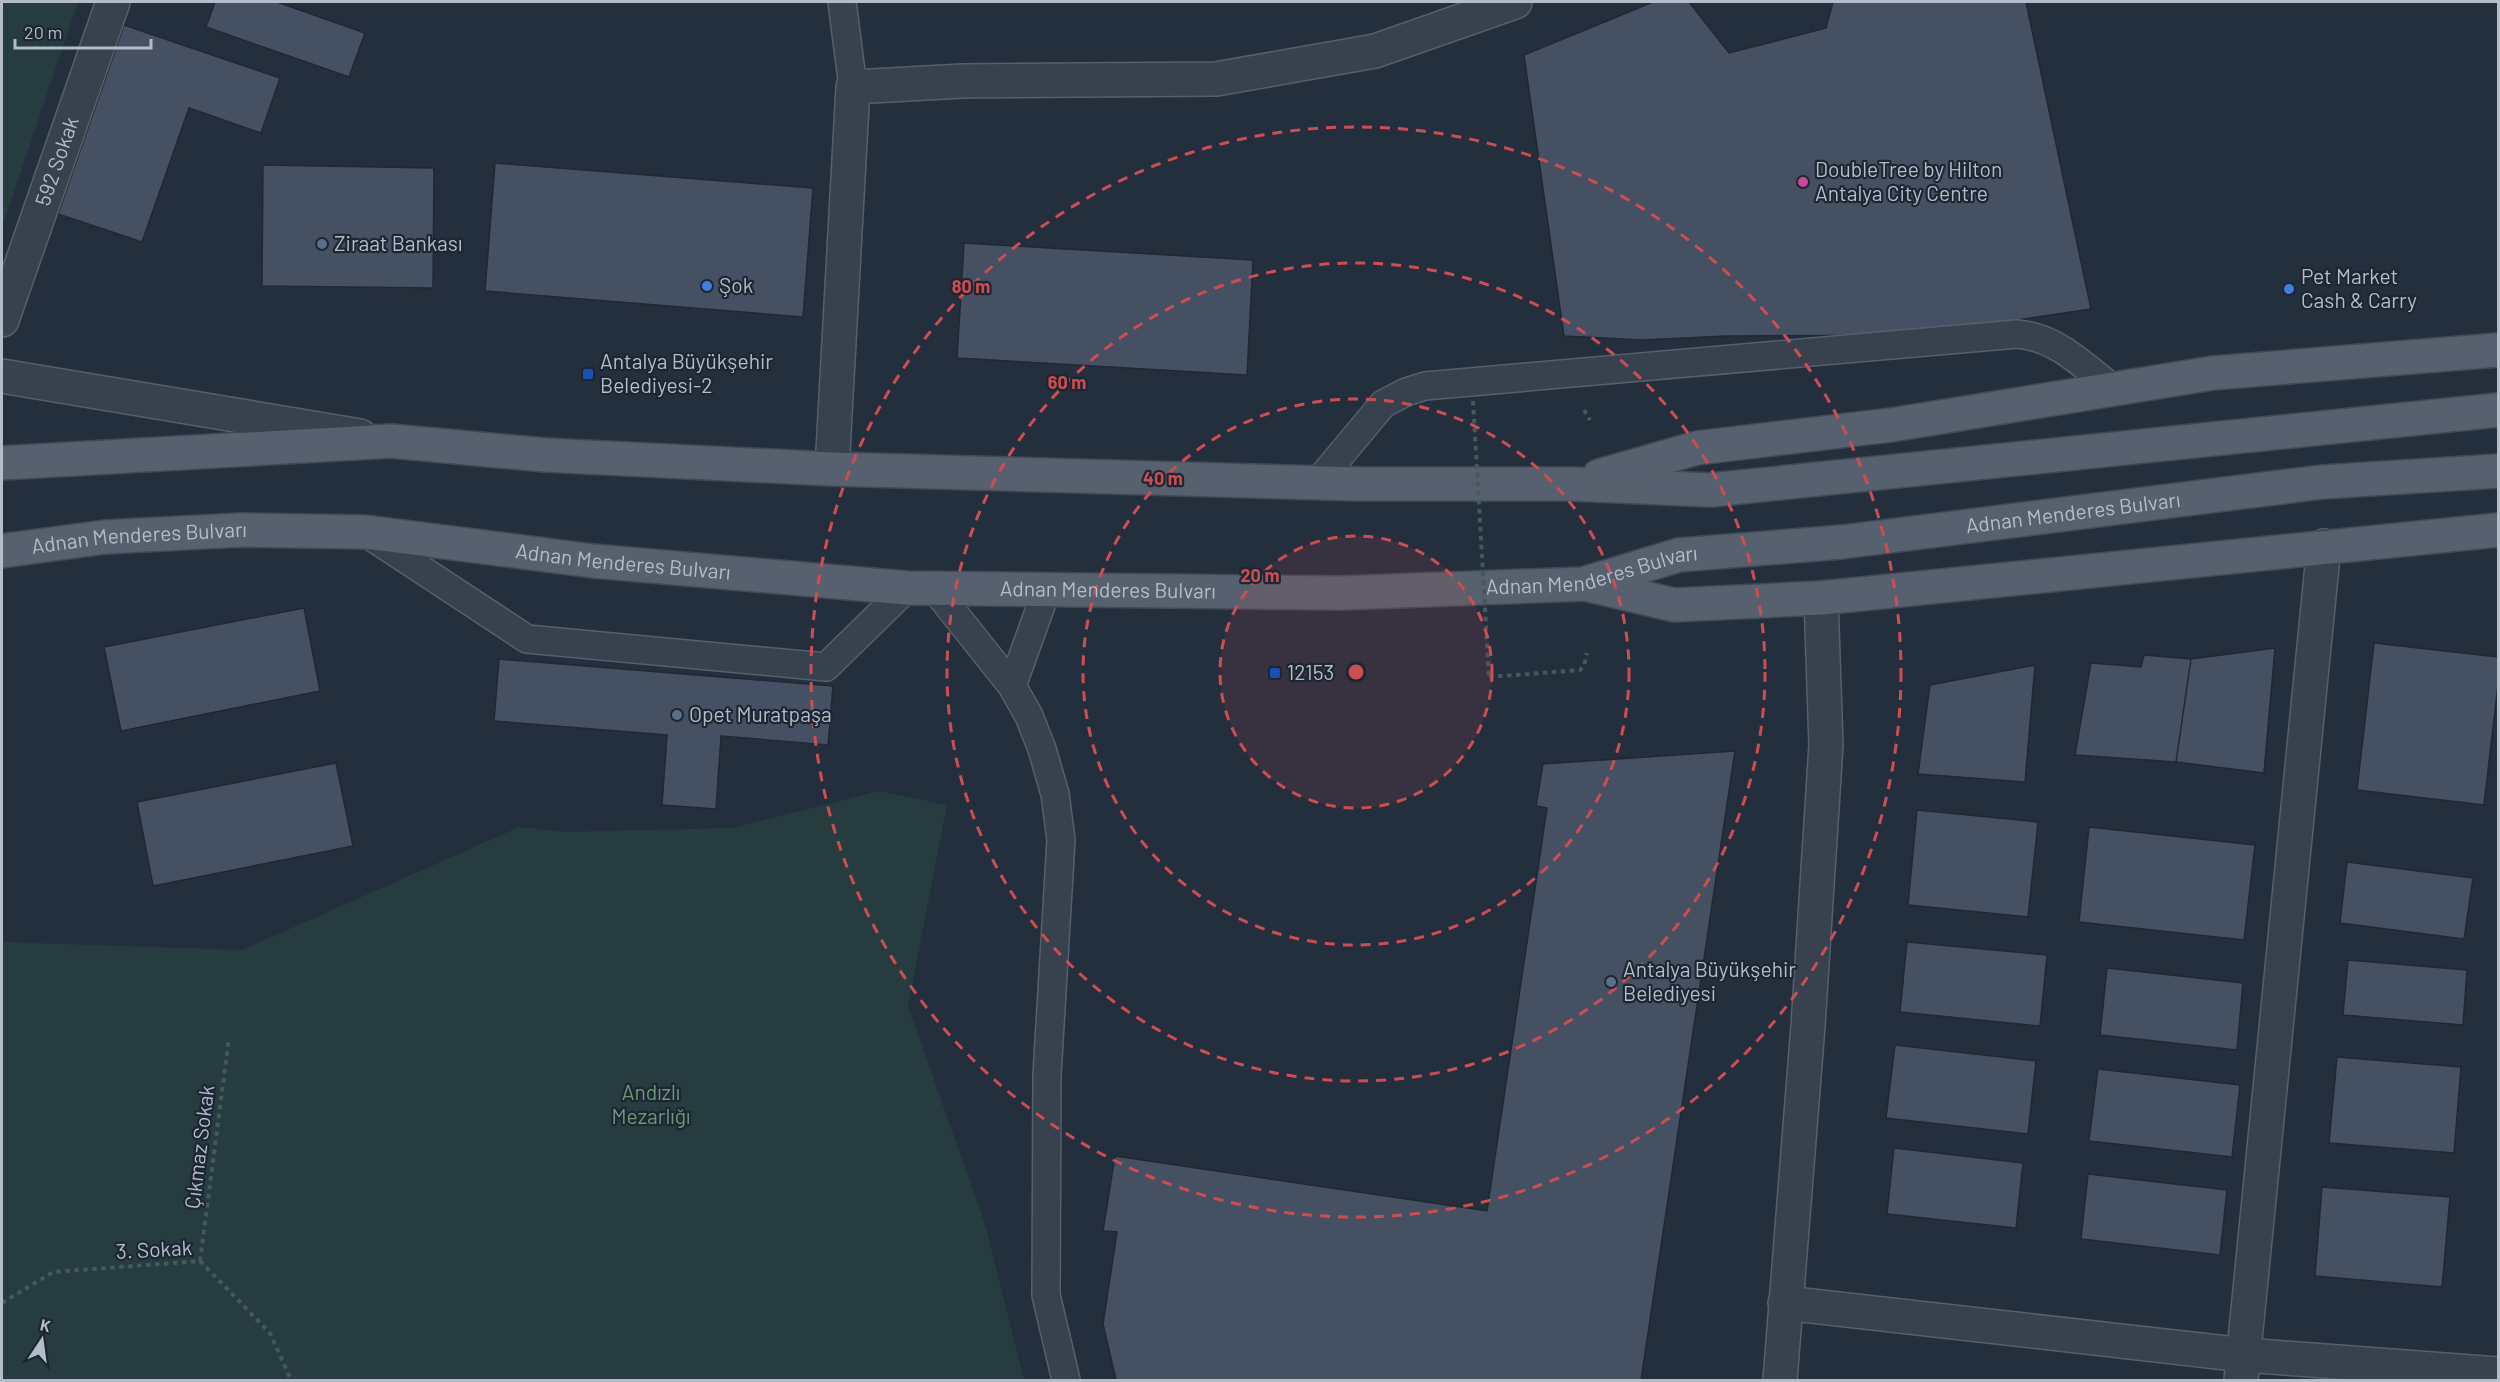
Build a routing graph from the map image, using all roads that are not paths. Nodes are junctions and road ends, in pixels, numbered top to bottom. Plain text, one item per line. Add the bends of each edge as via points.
1 (113, 2) edge
2 (842, 2) edge
3 (1515, 2) edge
4 (854, 87) junction
5 (2, 320) edge
6 (2499, 351) edge
7 (2, 376) edge
8 (2114, 388) junction
9 (2499, 410) edge
10 (391, 441) junction
11 (2, 463) edge
12 (832, 469) junction
13 (2499, 471) edge
14 (1317, 483) junction
15 (1572, 484) junction
16 (2499, 530) edge
17 (365, 532) junction
18 (2324, 546) junction
19 (2, 551) edge
20 (1583, 584) junction
21 (921, 588) junction
22 (1047, 589) junction
23 (1821, 598) junction
24 (1011, 686) junction
25 (1785, 1303) junction
26 (2242, 1368) edge
27 (2499, 1374) edge
28 (1066, 1380) edge
29 (1780, 1380) edge

1 - 5 street, 592 Sokak
2 - 4 lane
3 - 4 street via 1375,51 1216,79 963,81
4 - 12 street
6 - 8 main road via 2213,373
7 - 10 street
8 - 14 lane via 2055,344 2017,334 1425,386 1383,405
8 - 15 main road via 1891,425 1697,448
9 - 15 main road via 1711,490
10 - 11 main road
10 - 12 main road via 545,455
12 - 14 main road
13 - 20 main road, Adnan Menderes Bulvarı via 2322,482 1842,542 1678,555
14 - 15 main road
16 - 18 main road
17 - 19 main road, Adnan Menderes Bulvarı via 241,530 105,537
17 - 21 main road, Adnan Menderes Bulvarı via 593,561
17 - 21 lane via 527,639 826,667
18 - 23 main road
18 - 26 street
20 - 22 main road, Adnan Menderes Bulvarı via 1341,593
20 - 23 main road via 1674,604
21 - 22 main road, Adnan Menderes Bulvarı
21 - 24 lane
22 - 24 lane
23 - 25 street via 1826,745
24 - 28 lane via 1042,749 1055,794 1061,840 1047,1075 1045,1215 1046,1295
25 - 26 street
25 - 29 street
26 - 27 street

